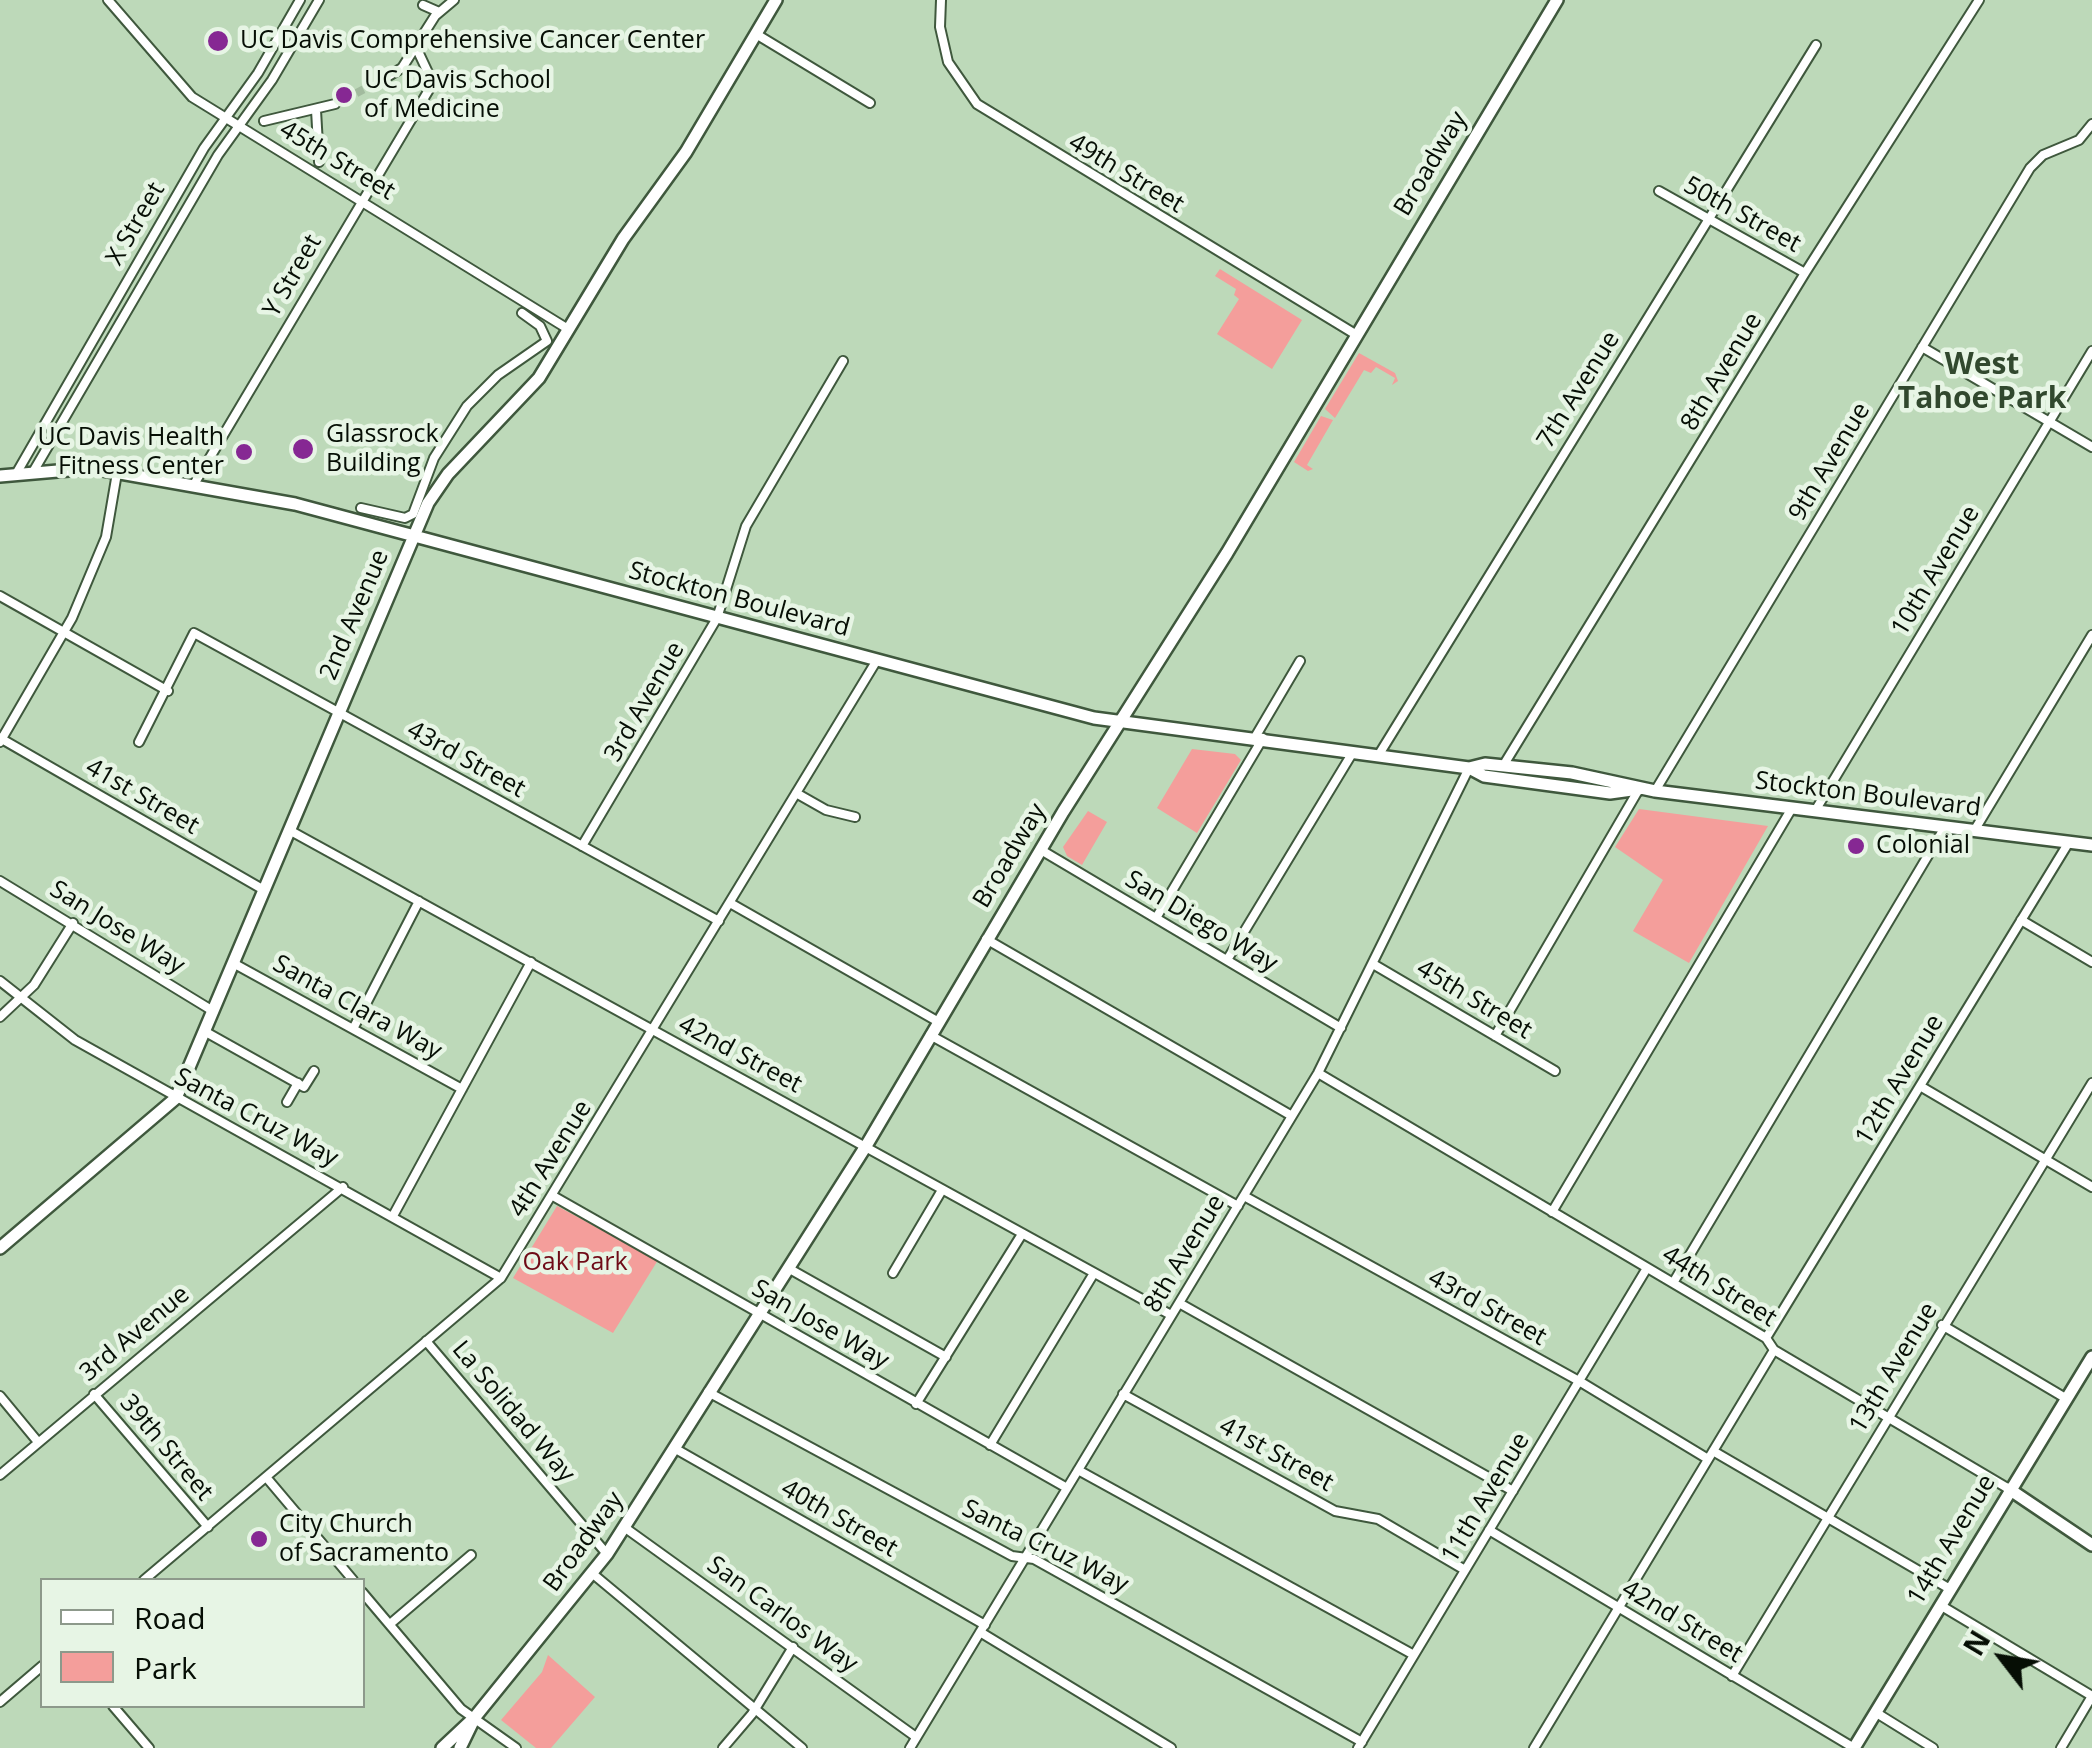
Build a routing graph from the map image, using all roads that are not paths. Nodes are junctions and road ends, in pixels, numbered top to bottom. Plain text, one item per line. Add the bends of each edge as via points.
1 (108, 0) edge
2 (300, 0) edge
3 (319, 0) edge
4 (454, 0) edge
5 (941, 0) edge
6 (1557, 0) edge
7 (1979, 0) edge
8 (774, 1) edge
9 (423, 4) dead end
10 (439, 12) junction
11 (756, 34) junction
12 (1816, 45) dead end
13 (416, 47) junction
14 (380, 81) tunnel mouth
15 (870, 103) dead end
16 (334, 104) tunnel mouth
17 (316, 110) junction
18 (227, 118) junction
19 (2092, 124) edge
20 (240, 126) junction
21 (257, 130) dead end
22 (319, 162) dead end
23 (1659, 191) dead end
24 (361, 199) junction
25 (1707, 220) junction
26 (1804, 274) junction
27 (522, 313) dead end
28 (568, 329) junction
29 (1355, 334) junction
30 (1922, 347) junction
31 (2092, 351) edge
32 (843, 361) dead end
33 (2049, 422) junction
34 (2092, 447) edge
35 (33, 472) junction
36 (118, 473) junction
37 (16, 474) junction
38 (0, 476) edge
39 (193, 486) junction
40 (361, 508) dead end
41 (413, 535) junction
42 (0, 596) edge
43 (717, 618) junction
44 (64, 633) junction
45 (2092, 635) edge
46 (877, 660) junction
47 (1300, 660) dead end
48 (168, 692) junction
49 (339, 712) junction
50 (1119, 721) junction
51 (1259, 739) junction
52 (1, 740) edge
53 (139, 742) dead end
54 (1353, 752) junction
55 (1378, 756) junction
56 (1503, 766) junction
57 (1469, 768) junction
58 (1639, 789) junction
59 (1655, 791) junction
60 (796, 793) junction
61 (1792, 808) junction
62 (1815, 811) junction
63 (855, 817) dead end
64 (1945, 827) junction
65 (289, 830) junction
66 (1974, 830) junction
67 (2069, 842) junction
68 (2092, 845) edge
69 (582, 846) junction
70 (1041, 850) junction
71 (0, 880) edge
72 (264, 890) junction
73 (419, 901) junction
74 (730, 903) junction
75 (1156, 918) junction
76 (2022, 920) junction
77 (719, 921) junction
78 (73, 923) junction
79 (986, 940) junction
80 (1227, 960) junction
81 (531, 962) junction
82 (2092, 962) edge
83 (233, 963) junction
84 (1374, 964) junction
85 (0, 981) edge
86 (23, 998) junction
87 (213, 1010) junction
88 (0, 1017) edge
89 (937, 1022) junction
90 (1341, 1028) junction
91 (354, 1029) junction
92 (654, 1030) junction
93 (204, 1031) junction
94 (930, 1035) junction
95 (1495, 1036) junction
96 (314, 1071) dead end
97 (1555, 1071) dead end
98 (1318, 1074) junction
99 (298, 1083) junction
100 (2092, 1083) edge
101 (1920, 1086) junction
102 (462, 1089) junction
103 (176, 1098) junction
104 (288, 1102) dead end
105 (1292, 1116) junction
106 (866, 1146) junction
107 (2045, 1159) junction
108 (343, 1187) junction
109 (2092, 1187) edge
110 (942, 1190) junction
111 (553, 1196) junction
112 (1244, 1196) junction
113 (1238, 1206) junction
114 (1552, 1212) junction
115 (394, 1214) junction
116 (1022, 1234) junction
117 (0, 1248) edge
118 (788, 1268) junction
119 (1647, 1268) junction
120 (892, 1273) dead end
121 (1094, 1273) junction
122 (501, 1278) junction
123 (1673, 1283) junction
124 (1179, 1303) junction
125 (759, 1314) junction
126 (1171, 1316) junction
127 (1942, 1326) junction
128 (1766, 1338) junction
129 (426, 1341) junction
130 (1774, 1350) junction
131 (946, 1357) junction
132 (2090, 1363) edge
133 (1579, 1381) junction
134 (708, 1392) junction
135 (94, 1394) junction
136 (1123, 1394) junction
137 (0, 1396) edge
138 (2067, 1399) junction
139 (916, 1404) junction
140 (1888, 1416) junction
141 (38, 1442) junction
142 (990, 1444) junction
143 (674, 1448) junction
144 (1711, 1455) junction
145 (1078, 1470) junction
146 (0, 1474) edge
147 (266, 1477) junction
148 (1066, 1488) junction
149 (2009, 1490) junction
150 (1513, 1491) junction
151 (1828, 1518) junction
152 (208, 1527) junction
153 (624, 1527) junction
154 (1489, 1530) junction
155 (2092, 1545) edge
156 (608, 1554) junction
157 (470, 1555) dead end
158 (1024, 1558) junction
159 (1465, 1570) junction
160 (593, 1574) junction
161 (146, 1578) edge
162 (351, 1578) edge
163 (1950, 1589) junction
164 (365, 1595) edge
165 (1940, 1605) junction
166 (1618, 1608) junction
167 (390, 1624) junction
168 (982, 1629) junction
169 (793, 1647) junction
170 (1414, 1655) junction
171 (40, 1668) edge
172 (1732, 1676) junction
173 (2092, 1696) edge
174 (0, 1702) edge
175 (115, 1708) edge
176 (756, 1709) junction
177 (1875, 1712) junction
178 (475, 1717) junction
179 (916, 1737) junction
180 (1360, 1745) edge
181 (149, 1748) edge
182 (442, 1748) edge
183 (460, 1748) edge
184 (516, 1748) edge
185 (724, 1748) edge
186 (802, 1748) edge
187 (910, 1748) edge
188 (1170, 1748) edge
189 (1534, 1748) edge
190 (1854, 1748) edge
191 (1933, 1748) edge
192 (2061, 1748) edge

1 - 18 street, 45th Street via 192,97
2 - 18 street, X Street
3 - 20 street, X Street
4 - 10 street
5 - 29 street, 49th Street via 948,62 977,104
6 - 29 main road, Broadway
7 - 26 street, 8th Avenue
8 - 11 main road, 2nd Avenue
9 - 10 street
10 - 13 street
11 - 15 street
11 - 28 main road, 2nd Avenue
12 - 25 street, 7th Avenue
13 - 14 street via 402,68
13 - 24 street, Y Street via 430,88
16 - 17 street
17 - 21 street via 261,118
17 - 22 street
18 - 20 street, 45th Street
18 - 37 street, X Street
19 - 30 street, 9th Avenue via 2079,140 2030,168
20 - 24 street, 45th Street
20 - 35 street, X Street
23 - 25 street, 50th Street
24 - 28 street, 45th Street
24 - 39 street, Y Street
25 - 26 street, 50th Street
25 - 55 street, 7th Avenue
26 - 56 street, 8th Avenue
27 - 40 street via 547,341 467,406 434,458 414,514
28 - 41 main road, 2nd Avenue via 524,398 448,474
29 - 50 main road, Broadway
30 - 33 street
30 - 59 street, 9th Avenue
31 - 33 street, 10th Avenue
32 - 43 street, 3rd Avenue via 746,526
33 - 34 street
33 - 62 street, 10th Avenue
35 - 36 main road, Stockton Boulevard
35 - 37 main road, Stockton Boulevard
36 - 39 main road, Stockton Boulevard
36 - 44 street via 106,537
37 - 38 main road, Stockton Boulevard
39 - 41 main road, Stockton Boulevard
41 - 43 main road, Stockton Boulevard
41 - 49 main road, 2nd Avenue
42 - 44 street
43 - 46 main road, Stockton Boulevard
43 - 69 street, 3rd Avenue
44 - 48 street
44 - 52 street
45 - 66 street
46 - 50 main road, Stockton Boulevard
46 - 60 street, 4th Avenue
47 - 51 street
48 - 49 street, 43rd Street via 194,633
48 - 53 street
49 - 65 main road, 2nd Avenue
49 - 69 street, 43rd Street
50 - 51 main road, Stockton Boulevard
50 - 70 main road, Broadway
51 - 54 main road, Stockton Boulevard
51 - 75 street
52 - 72 street, 41st Street
54 - 55 main road, Stockton Boulevard
54 - 80 street
55 - 57 main road, Stockton Boulevard
56 - 57 main road, Stockton Boulevard
56 - 58 main road, Stockton Boulevard via 1609,778
57 - 58 main road, Stockton Boulevard via 1484,776 1610,794
57 - 84 street, 8th Avenue
58 - 59 main road, Stockton Boulevard
58 - 95 street
59 - 61 main road, Stockton Boulevard
60 - 63 street
60 - 74 street, 4th Avenue
61 - 62 main road, Stockton Boulevard
61 - 114 street
62 - 64 main road, Stockton Boulevard
64 - 66 main road, Stockton Boulevard
64 - 123 street
65 - 72 main road, 2nd Avenue
65 - 73 street, 42nd Street
66 - 67 main road, Stockton Boulevard
67 - 68 main road, Stockton Boulevard
67 - 76 street, 12th Avenue
69 - 77 street, 43rd Street
70 - 75 street, San Diego Way
70 - 79 main road, Broadway
71 - 78 street, San Jose Way
72 - 83 main road, 2nd Avenue
73 - 81 street, 42nd Street
73 - 91 street
74 - 77 street, 4th Avenue
74 - 89 street
75 - 80 street, San Diego Way
76 - 82 street
76 - 101 street, 12th Avenue
77 - 92 street, 4th Avenue
78 - 86 street
78 - 87 street, San Jose Way
79 - 89 main road, Broadway
79 - 105 street
80 - 90 street, San Diego Way
81 - 92 street, 42nd Street
81 - 102 street
83 - 87 main road, 2nd Avenue
83 - 91 street, Santa Clara Way
84 - 90 street, 8th Avenue
84 - 95 street, 45th Street
85 - 86 street, Santa Cruz Way
86 - 88 street
86 - 103 street, Santa Cruz Way via 75,1040
87 - 93 main road, 2nd Avenue
89 - 94 main road, Broadway
90 - 98 street, 8th Avenue
91 - 102 street, Santa Clara Way
92 - 106 street, 42nd Street
92 - 111 street, 4th Avenue
93 - 99 street
93 - 103 main road, 2nd Avenue
94 - 106 main road, Broadway
94 - 113 street
95 - 97 street, 45th Street
96 - 99 street via 304,1087
98 - 105 street, 8th Avenue
98 - 114 street, 44th Street
99 - 104 street
100 - 107 street, 13th Avenue
101 - 107 street
101 - 128 street, 12th Avenue
102 - 115 street
103 - 108 street, Santa Cruz Way
103 - 117 main road, 2nd Avenue
105 - 112 street, 8th Avenue
106 - 110 street, 42nd Street
106 - 118 main road, Broadway
107 - 109 street
107 - 127 street, 13th Avenue
108 - 115 street, Santa Cruz Way
108 - 135 street, 3rd Avenue
110 - 116 street, 42nd Street
110 - 120 street
111 - 122 street, 4th Avenue
111 - 125 street, San Jose Way
112 - 113 street, 8th Avenue
112 - 133 street, 43rd Street
113 - 124 street, 8th Avenue
114 - 119 street, 44th Street
115 - 122 street, Santa Cruz Way
116 - 121 street, 42nd Street
116 - 131 street
118 - 125 main road, Broadway
118 - 131 street
119 - 123 street, 44th Street
119 - 133 street, 11th Avenue
121 - 126 street, 42nd Street
121 - 142 street
122 - 129 street, 4th Avenue
123 - 128 street, 44th Street
124 - 126 street, 8th Avenue
124 - 150 street
125 - 134 main road, Broadway
125 - 139 street, San Jose Way
126 - 136 street, 8th Avenue
127 - 138 street
127 - 140 street, 13th Avenue
128 - 130 street, 44th Street
129 - 147 street, 4th Avenue
129 - 156 street, La Solidad Way
130 - 140 street, 44th Street
130 - 144 street
131 - 139 street
132 - 138 main road, 14th Avenue
133 - 144 street, 43rd Street
133 - 150 street, 11th Avenue
134 - 143 main road, Broadway
134 - 158 street, Santa Cruz Way
135 - 141 street, 3rd Avenue
135 - 152 street, 39th Street
136 - 145 street, 8th Avenue
136 - 159 street, 41st Street via 1335,1511 1378,1519
137 - 141 street
138 - 149 main road, 14th Avenue
139 - 142 street, San Jose Way
140 - 149 street, 44th Street
140 - 151 street, 13th Avenue
141 - 146 street, 3rd Avenue
142 - 148 street, San Jose Way
143 - 153 main road, Broadway
143 - 168 street, 40th Street
144 - 151 street, 43rd Street
144 - 166 street
145 - 148 street, 8th Avenue
145 - 170 street
147 - 152 street, 4th Avenue
147 - 162 street
148 - 158 street, 8th Avenue
149 - 155 main road, 44th Street
149 - 163 main road, 14th Avenue
150 - 154 street, 11th Avenue
151 - 163 street, 43rd Street
151 - 172 street, 13th Avenue
152 - 161 street, 4th Avenue
153 - 156 main road, Broadway
153 - 169 street, San Carlos Way
154 - 159 street, 11th Avenue
154 - 166 street, 42nd Street
156 - 160 main road, Broadway
157 - 167 street
158 - 168 street, 8th Avenue
158 - 180 street, Santa Cruz Way via 1230,1665
159 - 170 street, 11th Avenue
160 - 176 street
160 - 178 main road, Broadway
163 - 165 main road, 14th Avenue
164 - 167 street
165 - 173 street
165 - 177 main road, 14th Avenue
166 - 172 street, 42nd Street
166 - 189 street
167 - 178 street
168 - 179 street, 8th Avenue
168 - 188 street, 40th Street
169 - 176 street
169 - 179 street, San Carlos Way
170 - 180 street, 11th Avenue
171 - 174 street
172 - 190 street, 42nd Street
173 - 192 street
175 - 181 street
176 - 185 street
176 - 186 street
177 - 190 main road, 14th Avenue
177 - 191 street
178 - 182 main road, Broadway
178 - 183 main road, Broadway
178 - 184 street
179 - 187 street, 8th Avenue

